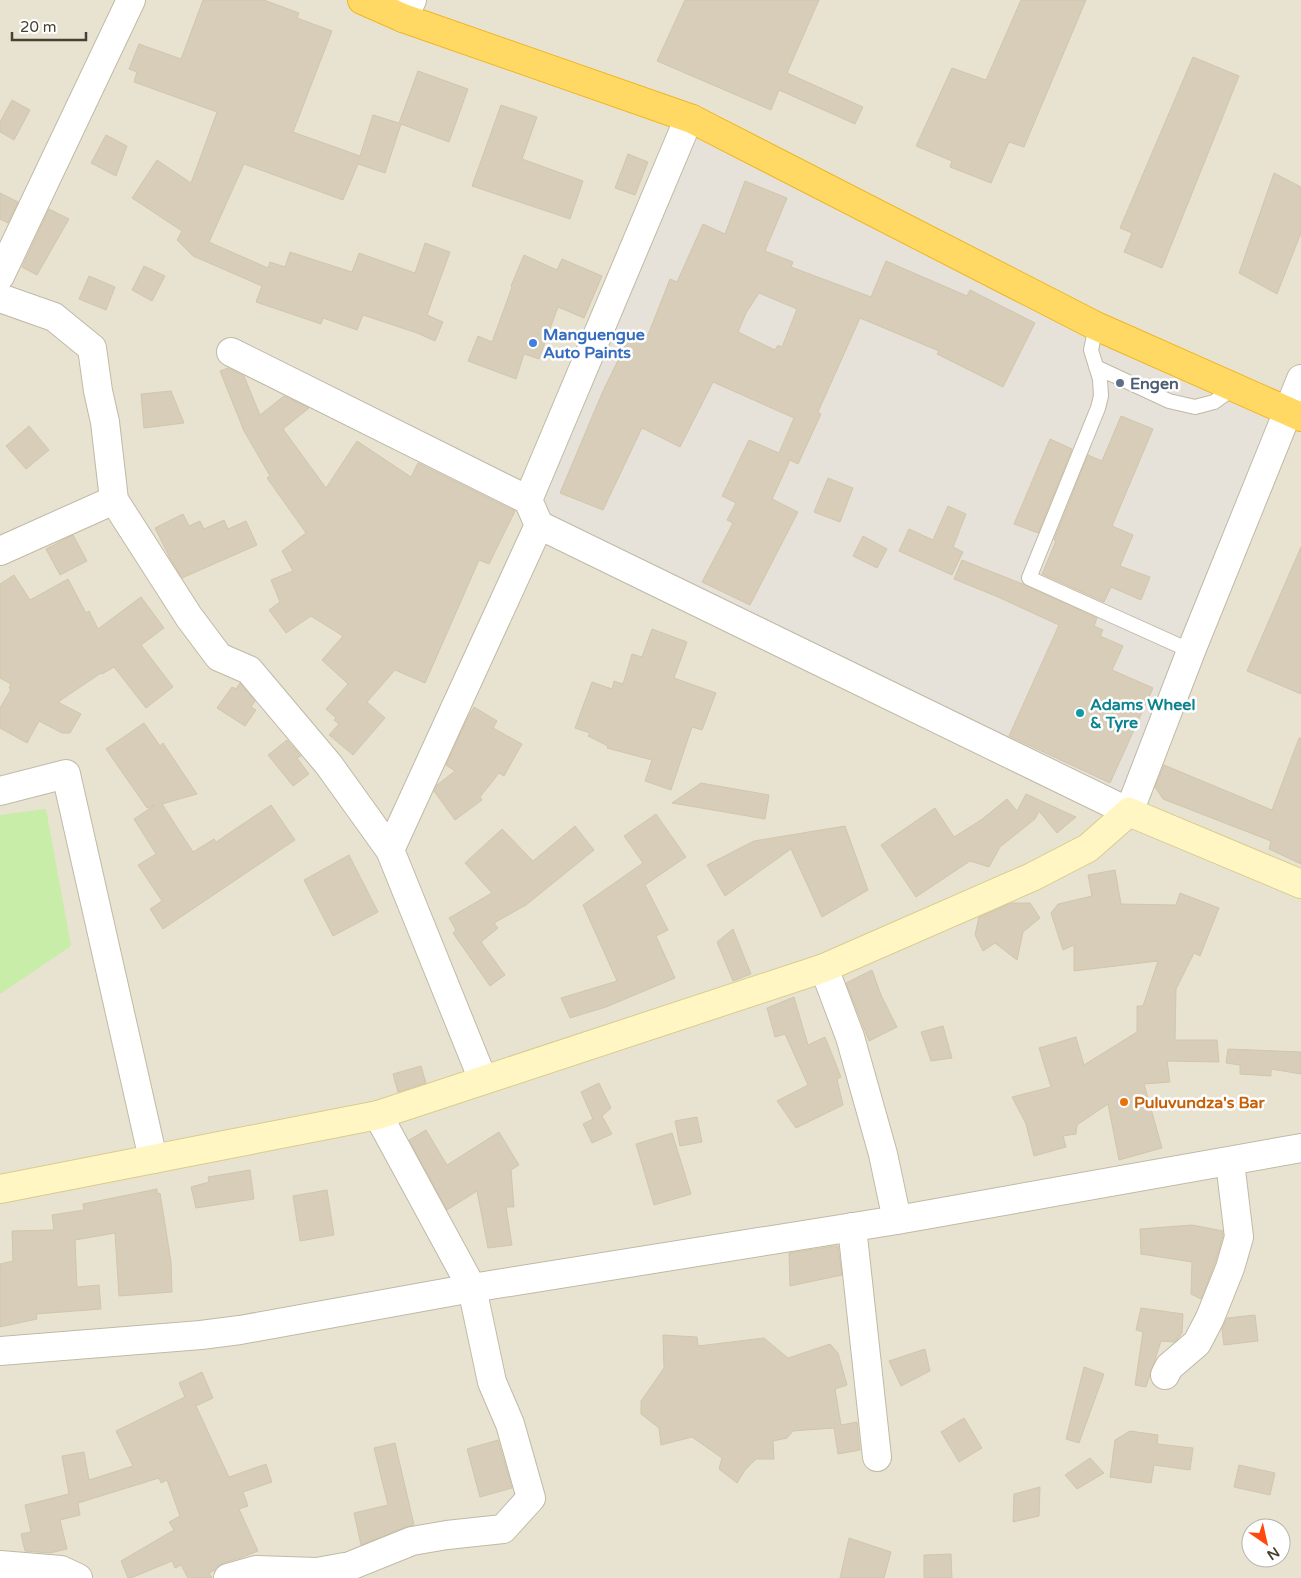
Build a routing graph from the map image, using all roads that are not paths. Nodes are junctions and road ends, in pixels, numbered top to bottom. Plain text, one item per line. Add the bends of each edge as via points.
1 (131, 0) edge
2 (362, 0) edge
3 (408, 9) edge
4 (692, 119) junction
5 (0, 276) edge
6 (0, 298) edge
7 (1096, 326) junction
8 (231, 352) dead end
9 (1096, 367) junction
10 (1301, 378) edge
11 (1234, 387) junction
12 (1294, 414) edge
13 (114, 500) junction
14 (528, 500) junction
15 (539, 525) junction
16 (0, 550) edge
17 (1191, 651) junction
18 (0, 792) edge
19 (1130, 812) junction
20 (390, 850) junction
21 (1301, 884) edge
22 (824, 968) junction
23 (483, 1080) junction
24 (378, 1115) junction
25 (1301, 1148) edge
26 (153, 1159) junction
27 (1230, 1162) junction
28 (0, 1189) edge
29 (897, 1220) junction
30 (852, 1227) junction
31 (472, 1288) junction
32 (0, 1351) edge
33 (1165, 1375) dead end
34 (878, 1457) dead end
35 (0, 1565) edge
36 (317, 1575) edge
37 (78, 1578) edge
38 (228, 1578) edge

1 - 5 street
2 - 3 highway
3 - 4 highway
4 - 7 highway
4 - 14 street via 686,125
6 - 13 street via 54,317 92,348
7 - 9 lane via 1090,350
7 - 11 highway
8 - 14 street
9 - 11 lane via 1169,401 1195,407 1214,402
9 - 17 lane via 1101,396 1098,408 1030,578
10 - 12 street
11 - 12 highway
12 - 17 street
13 - 16 street
13 - 20 street via 189,617 219,657 249,670 329,765
14 - 15 street
15 - 19 street
15 - 20 street
17 - 19 street
18 - 26 street via 66,774
19 - 21 street
19 - 22 street via 1088,848 1032,878
20 - 23 street
22 - 23 street
22 - 29 street via 852,1046 884,1154
23 - 24 street
24 - 26 street
24 - 31 street
25 - 27 street
26 - 28 street
27 - 29 street
27 - 33 street via 1239,1237 1230,1268 1198,1343 1169,1367
29 - 30 street
30 - 31 street
30 - 34 street
31 - 32 street via 240,1330
31 - 36 street via 492,1382 510,1424 531,1498 503,1529 412,1541 350,1566
35 - 37 street via 61,1570
36 - 38 street via 256,1570

